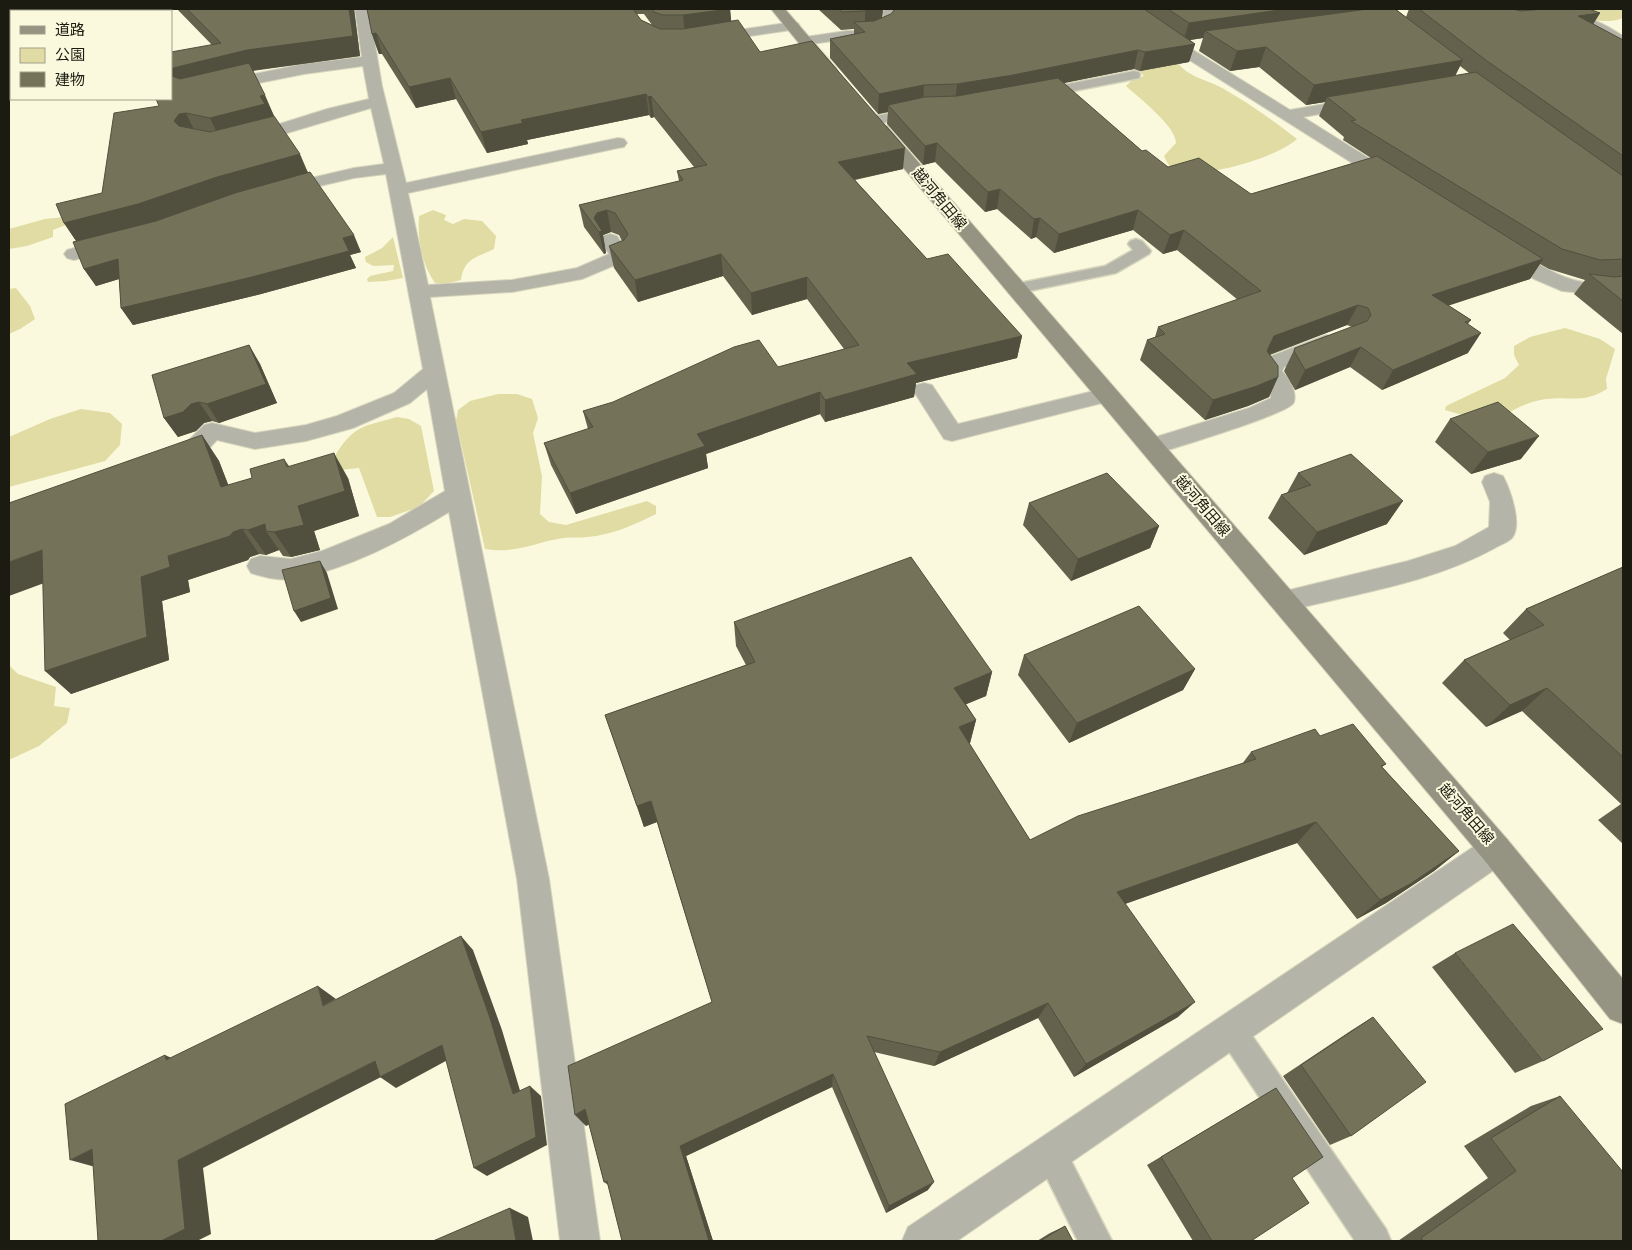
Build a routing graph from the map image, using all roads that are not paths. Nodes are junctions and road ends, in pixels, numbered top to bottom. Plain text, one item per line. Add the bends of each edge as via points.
1 (362, 9) edge
2 (1125, 9) edge
3 (890, 12) edge
4 (1554, 20) edge
5 (792, 25) edge
6 (694, 40) edge
7 (1623, 42) edge
8 (1199, 45) dead end
9 (1180, 48) junction
10 (370, 61) junction
11 (1134, 75) dead end
12 (842, 85) edge
13 (209, 88) edge
14 (1026, 96) edge
15 (1374, 100) edge
16 (377, 102) junction
17 (931, 110) edge
18 (866, 114) joint
19 (1287, 115) junction
20 (618, 143) dead end
21 (229, 144) edge
22 (395, 179) junction
23 (1404, 188) edge
24 (262, 196) edge
25 (130, 239) edge
26 (610, 240) dead end
27 (1492, 243) edge
28 (1136, 244) dead end
29 (74, 254) edge
30 (1623, 287) edge
31 (1015, 288) junction
32 (418, 292) junction
33 (1348, 334) edge
34 (434, 371) junction
35 (924, 390) dead end
36 (1106, 395) junction
37 (1151, 447) junction
38 (154, 472) edge
39 (1494, 482) dead end
40 (459, 495) junction
41 (260, 566) dead end
42 (1283, 601) junction
43 (1496, 850) junction
44 (1623, 1006) edge
45 (1232, 1031) junction
46 (1051, 1154) junction
47 (580, 1241) edge
48 (922, 1241) edge
49 (1095, 1241) edge
50 (1374, 1241) edge

1 - 10 street
2 - 9 street
3 - 5 street via 891,19 884,28 868,35 846,35
4 - 7 street via 1580,20
5 - 6 street
5 - 12 main road
8 - 9 street
9 - 19 street
10 - 13 street via 285,72
10 - 16 street
11 - 14 lane
15 - 19 street
16 - 21 street
16 - 22 street
17 - 18 lane
18 - 31 main road, 越河角田線
19 - 23 street
20 - 22 street
22 - 24 street via 354,173
22 - 32 street
25 - 29 street
26 - 32 street via 620,256 582,273 512,286
27 - 30 street via 1541,275 1569,286 1614,290
28 - 31 lane via 1143,251 1110,270
31 - 36 main road, 越河角田線
32 - 34 street
33 - 37 street via 1274,363 1270,372 1281,384 1283,402
34 - 38 street via 402,398 345,422 306,433 256,441 212,431 182,461
34 - 40 street
35 - 36 street via 952,433
36 - 37 main road, 越河角田線
37 - 42 main road, 越河角田線
39 - 42 street via 1502,502 1502,532 1464,553 1408,571
40 - 41 street via 398,531 327,560 291,569
40 - 47 street via 533,879
42 - 43 main road, 越河角田線
43 - 44 main road, 越河角田線
43 - 45 street
45 - 46 street
45 - 50 lane
46 - 48 street
46 - 49 lane

